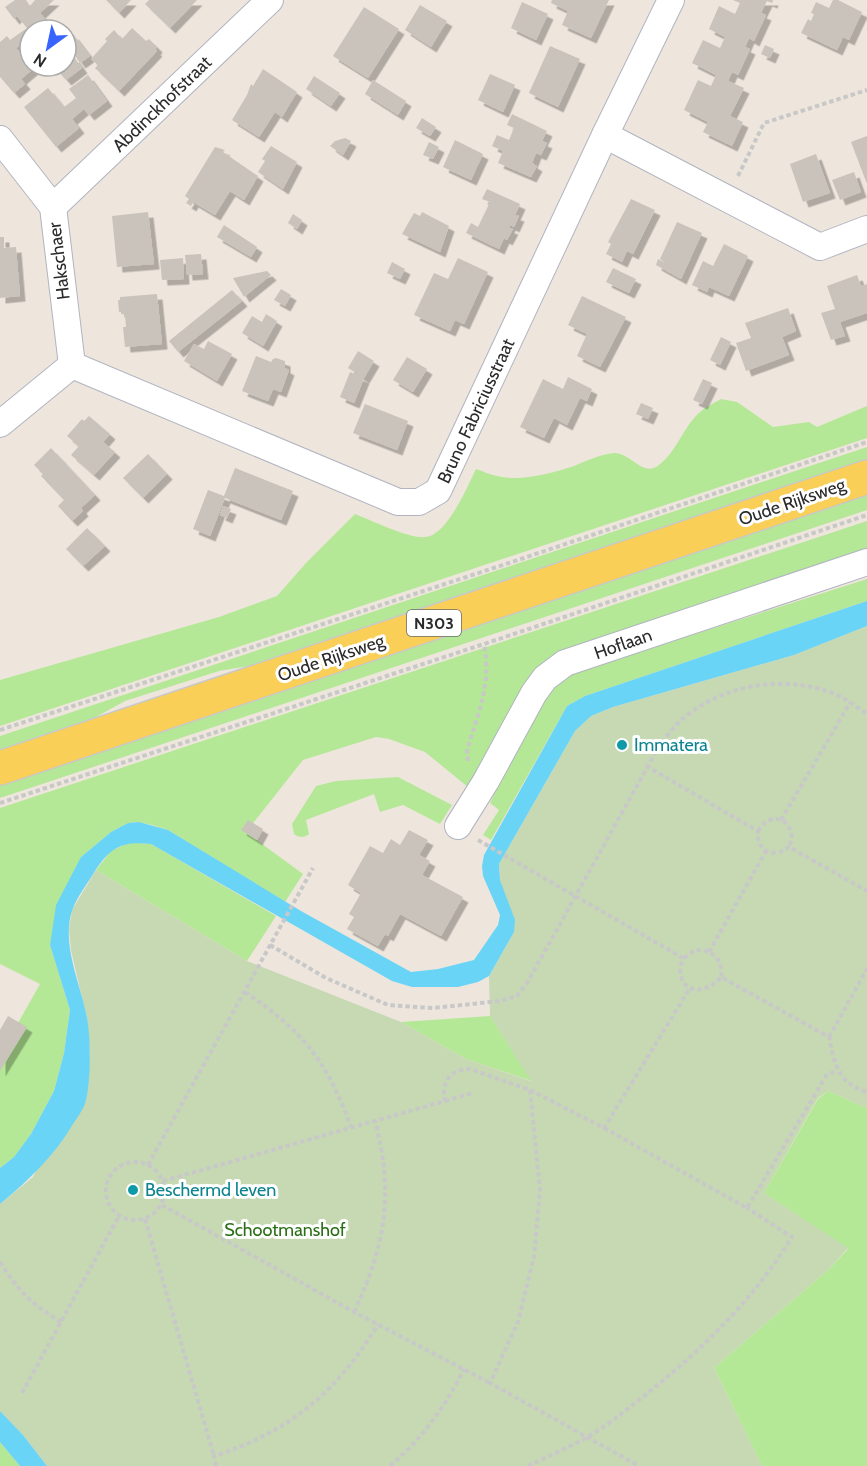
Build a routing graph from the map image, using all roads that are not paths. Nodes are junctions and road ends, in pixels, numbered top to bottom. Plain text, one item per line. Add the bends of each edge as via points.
1 (270, 0) edge
2 (671, 0) edge
3 (605, 135) junction
4 (0, 139) edge
5 (53, 207) junction
6 (867, 229) edge
7 (72, 365) junction
8 (0, 424) edge
9 (867, 477) edge
10 (867, 562) edge
11 (0, 768) edge
12 (465, 831) road end

1 - 5 street, Abdinckhofstraat
2 - 3 street, Bruno Fabriciusstraat
3 - 6 street via 820,247
3 - 7 street, Bruno Fabriciusstraat via 438,491 419,502 398,502
4 - 5 street, Hakschaer
5 - 7 street, Hakschaer
7 - 8 street
9 - 11 main road, Oude Rijksweg / N303
10 - 12 street, Hoflaan via 565,663 545,678 534,693 486,782

